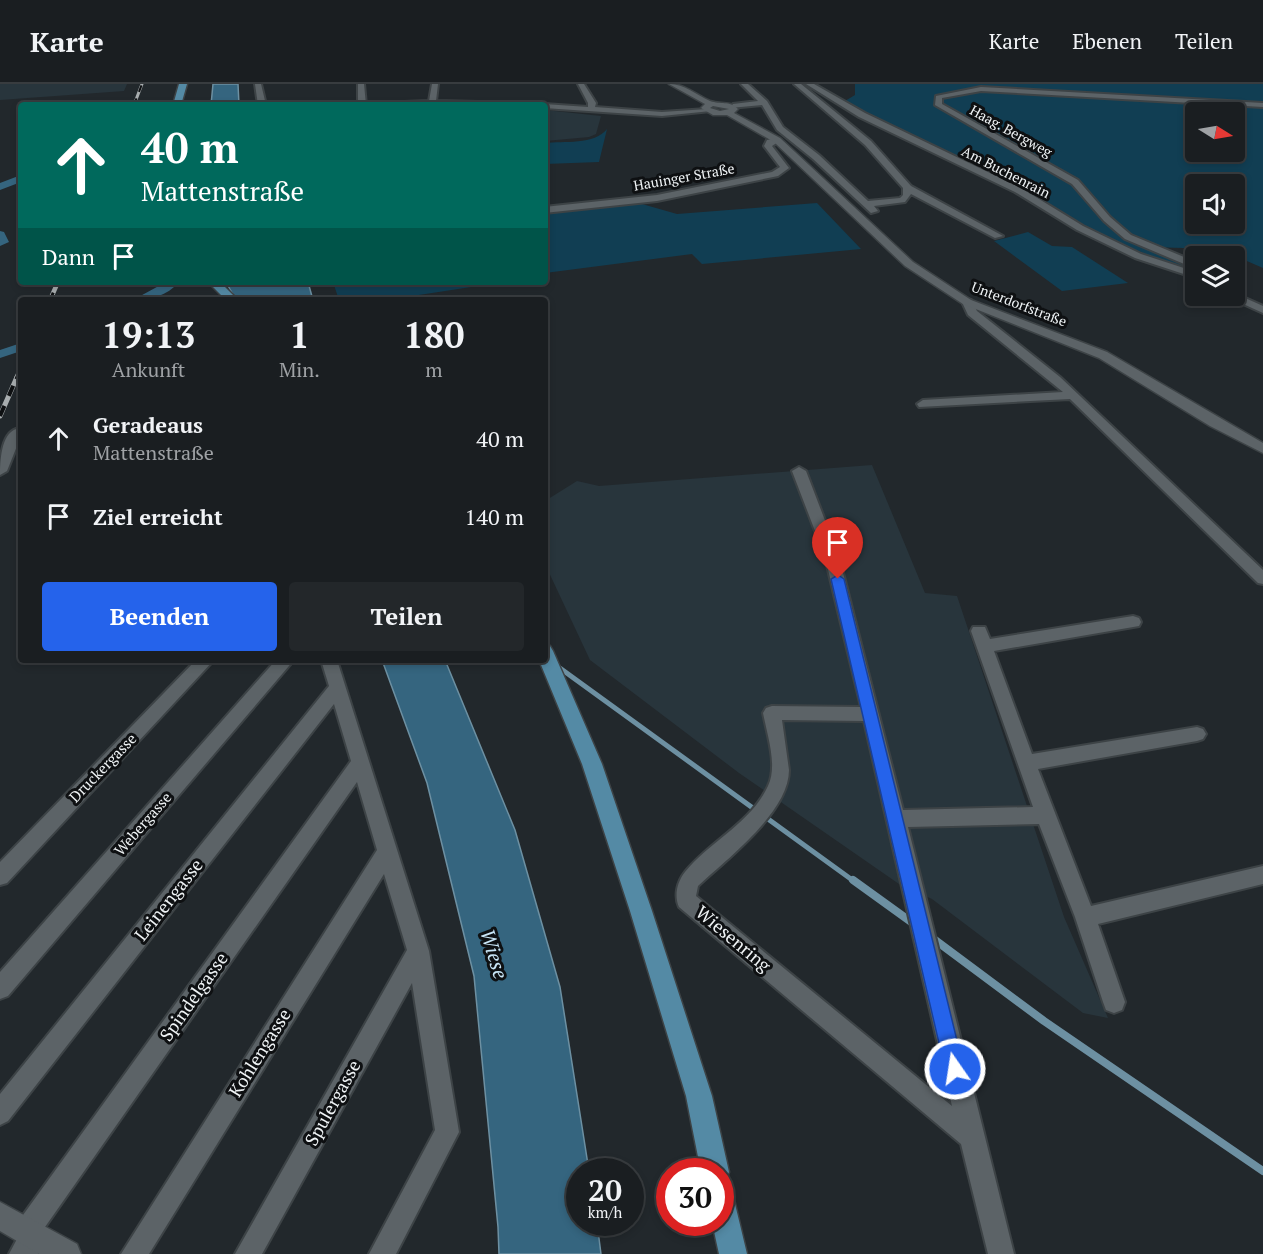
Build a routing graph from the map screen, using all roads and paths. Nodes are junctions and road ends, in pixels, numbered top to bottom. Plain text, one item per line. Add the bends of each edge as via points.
1 (183, 84) edge
2 (258, 84) edge
3 (361, 84) edge
4 (435, 84) edge
5 (581, 84) edge
6 (673, 84) edge
7 (744, 84) edge
8 (797, 84) edge
9 (809, 84) edge
10 (178, 102) edge
11 (261, 102) edge
12 (362, 102) edge
13 (432, 102) edge
14 (764, 103) junction
15 (1263, 105) edge
16 (548, 106) edge
17 (709, 107) junction
18 (591, 109) junction
19 (731, 109) junction
20 (777, 140) junction
21 (907, 188) junction
22 (866, 204) junction
23 (548, 210) edge
24 (874, 211) dead end
25 (998, 236) dead end
26 (1185, 261) edge
27 (1185, 271) edge
28 (217, 285) edge
29 (229, 297) edge
30 (1245, 301) edge
31 (967, 302) junction
32 (1263, 310) edge
33 (1072, 395) junction
34 (922, 404) dead end
35 (16, 433) dead end
36 (1263, 449) edge
37 (0, 471) edge
38 (799, 471) dead end
39 (1263, 579) edge
40 (1133, 622) dead end
41 (548, 660) edge
42 (203, 663) edge
43 (283, 663) edge
44 (330, 663) edge
45 (338, 688) junction
46 (871, 714) junction
47 (1197, 734) dead end
48 (360, 763) junction
49 (1027, 763) junction
50 (1045, 815) junction
51 (896, 819) junction
52 (387, 852) junction
53 (1263, 875) edge
54 (0, 876) edge
55 (1085, 917) junction
56 (417, 951) junction
57 (0, 988) edge
58 (1114, 1002) dead end
59 (0, 1113) edge
60 (971, 1137) junction
61 (712, 1158) edge
62 (0, 1216) edge
63 (729, 1236) edge
64 (28, 1240) edge
65 (67, 1254) edge
66 (134, 1254) edge
67 (248, 1254) edge
68 (382, 1254) edge
69 (733, 1254) edge
70 (1001, 1254) edge

1 - 10 main road
2 - 11 street
3 - 12 street
4 - 13 street
5 - 18 street via 592,103
6 - 17 street
7 - 14 street
8 - 21 street via 869,144
9 - 27 street, Am Buchenrain via 862,115 1018,190 1080,228 1138,256
14 - 19 street
14 - 22 street via 780,128
15 - 26 street, Haag. Bergweg via 981,89 938,97 939,105 1075,182 1128,237
16 - 18 street
17 - 18 street via 662,114
17 - 19 street
19 - 20 street, Unterdorfstraße
20 - 23 street, Hauinger Straße via 768,146 785,168 783,172 657,198
20 - 31 street, Unterdorfstraße via 909,264
21 - 22 street via 907,196 902,200
21 - 25 street
22 - 24 street
28 - 29 main road
30 - 32 street
31 - 33 street via 972,313
31 - 36 street, Unterdorfstraße via 1103,355
33 - 34 street
33 - 39 street
35 - 37 street
38 - 46 street via 832,557
40 - 49 street via 982,638
41 - 61 main road via 592,764 699,1096
42 - 54 street, Druckergasse
43 - 57 street, Webergasse
44 - 45 street
45 - 48 street
45 - 59 street, Leinengasse
46 - 51 street
46 - 60 street, Wiesenring via 772,713 780,780 766,806 692,880 686,900
47 - 49 street
48 - 52 street
48 - 64 street, Spindelgasse
49 - 50 street
50 - 51 street
50 - 55 street
51 - 60 street
52 - 56 street
52 - 66 street, Kohlengasse
53 - 55 street
55 - 58 street
56 - 67 street, Spulergasse
56 - 68 street via 447,1132
60 - 70 street
62 - 64 street
63 - 69 main road
64 - 65 street

